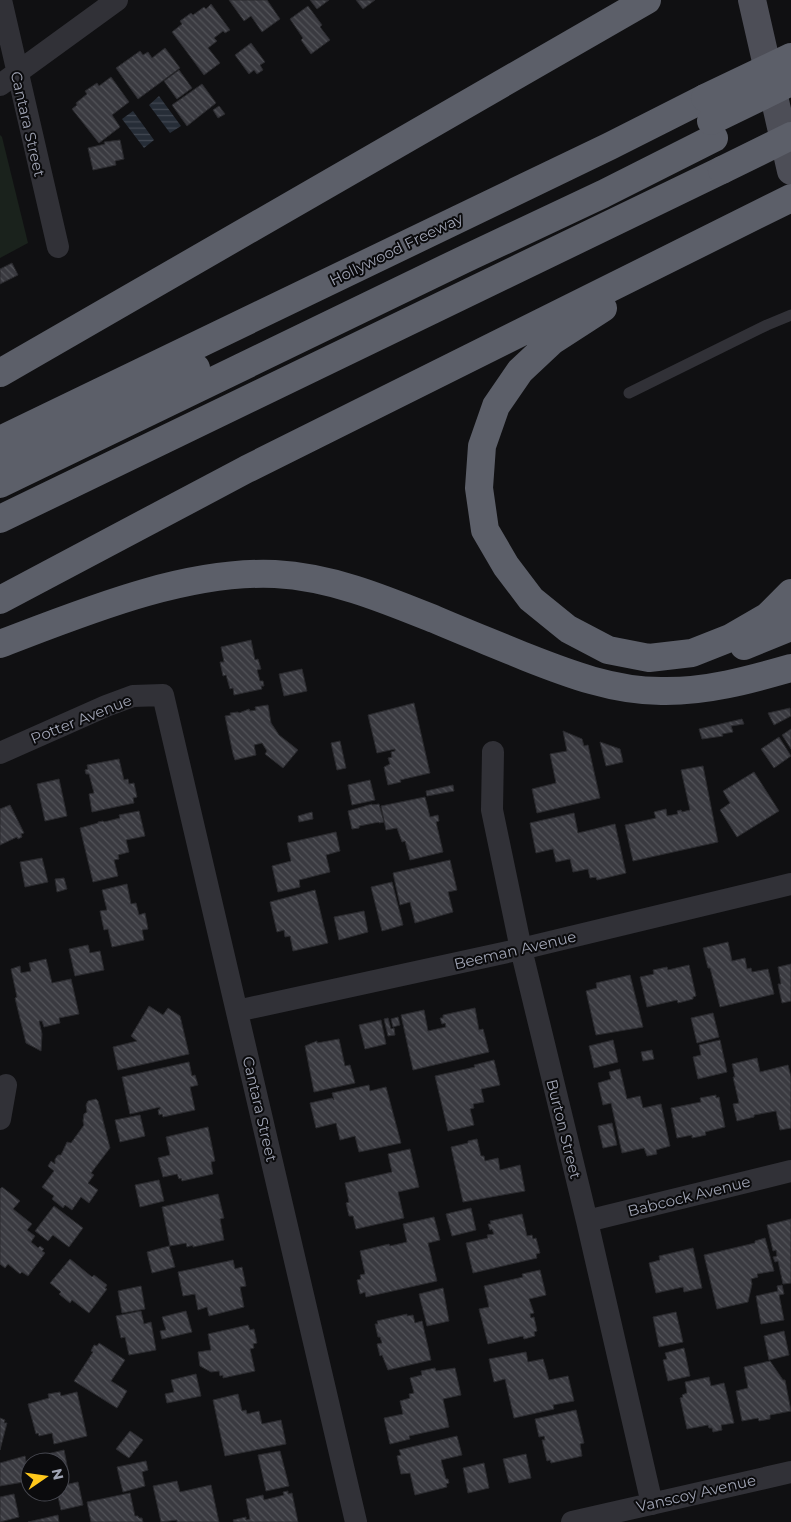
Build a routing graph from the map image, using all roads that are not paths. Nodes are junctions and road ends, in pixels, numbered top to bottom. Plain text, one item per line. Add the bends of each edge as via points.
1 (0, 0) edge
2 (117, 0) edge
3 (647, 0) edge
4 (752, 0) edge
5 (791, 57) edge
6 (8, 79) edge
7 (791, 82) edge
8 (791, 101) edge
9 (710, 119) junction
10 (791, 136) edge
11 (791, 171) edge
12 (791, 198) edge
13 (734, 226) junction
14 (58, 247) dead end
15 (791, 315) edge
16 (0, 373) edge
17 (629, 393) dead end
18 (0, 440) edge
19 (0, 462) edge
20 (0, 484) edge
21 (0, 519) edge
22 (791, 593) edge
23 (0, 600) edge
24 (791, 627) edge
25 (0, 644) edge
26 (692, 653) junction
27 (791, 668) edge
28 (163, 695) joint
29 (0, 752) edge
30 (493, 752) dead end
31 (791, 884) edge
32 (521, 949) junction
33 (237, 1011) junction
34 (6, 1085) dead end
35 (0, 1119) edge
36 (791, 1171) edge
37 (587, 1221) junction
38 (791, 1472) edge
39 (652, 1504) junction
40 (356, 1522) edge
41 (572, 1522) edge

1 - 6 street, Cantara Street
2 - 6 street
3 - 16 highway
4 - 11 main road
5 - 9 highway, Hollywood Freeway, bridge
6 - 14 street, Cantara Street
7 - 9 highway, bridge
8 - 9 highway
9 - 18 highway, Hollywood Freeway via 610,146
9 - 19 highway
9 - 20 highway via 603,194
10 - 21 highway, bridge
12 - 13 highway
13 - 23 highway via 247,469
13 - 26 highway via 552,342 520,371 496,406 482,446 479,488 485,530 531,599 568,629 608,650 649,658
15 - 17 lane
22 - 26 highway via 768,616 730,638
24 - 26 highway via 733,650
25 - 27 highway via 172,586 224,577 275,574 328,581 383,598 572,676 618,686 661,692 699,689
28 - 29 street, Potter Avenue via 134,696
28 - 33 street, Cantara Street
30 - 32 street, Burton Street via 492,810
31 - 32 street, Beeman Avenue
32 - 33 street, Beeman Avenue
32 - 37 street, Burton Street
33 - 40 street, Cantara Street
34 - 35 street
36 - 37 street, Babcock Avenue
37 - 39 street, Burton Street
38 - 39 street, Vanscoy Avenue
39 - 41 street, Vanscoy Avenue

